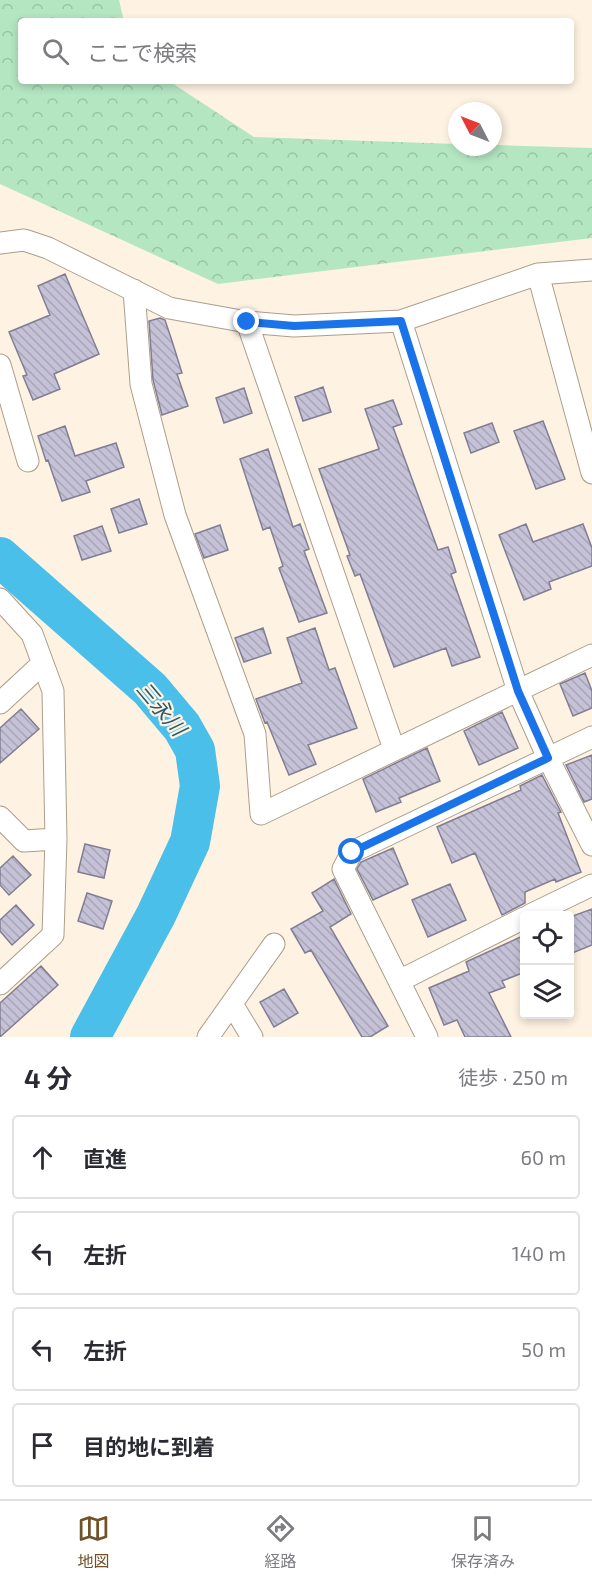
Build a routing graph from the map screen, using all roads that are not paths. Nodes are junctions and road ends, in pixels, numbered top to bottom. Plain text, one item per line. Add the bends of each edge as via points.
1 (0, 243) edge
2 (592, 270) edge
3 (538, 274) junction
4 (134, 290) junction
5 (401, 321) junction
6 (247, 322) junction
7 (0, 365) edge
8 (28, 461) dead end
9 (592, 473) edge
10 (1, 601) edge
11 (592, 655) edge
12 (42, 664) junction
13 (518, 691) junction
14 (0, 704) edge
15 (592, 737) edge
16 (394, 749) junction
17 (548, 758) junction
18 (0, 817) edge
19 (57, 839) junction
20 (592, 845) edge
21 (592, 885) edge
22 (538, 911) edge
23 (520, 920) edge
24 (274, 944) dead end
25 (4, 971) edge
26 (399, 981) junction
27 (232, 1004) junction
28 (208, 1037) edge
29 (252, 1037) edge
30 (428, 1037) edge

1 - 4 street via 24,240 48,248
2 - 3 street
3 - 5 street
3 - 9 street
4 - 6 street via 169,308
4 - 16 street via 141,384 176,514 255,734 261,814
5 - 6 street via 294,326
5 - 13 street
6 - 16 street
7 - 8 street
10 - 12 street via 32,634
11 - 13 street
12 - 14 street
12 - 19 street via 53,692
13 - 16 street
13 - 17 street
15 - 17 street
17 - 20 street
17 - 26 street via 352,852 343,869
18 - 19 street via 24,841
19 - 25 street via 53,934
21 - 22 street
23 - 26 street
24 - 27 street
26 - 30 street
27 - 28 street
27 - 29 street

